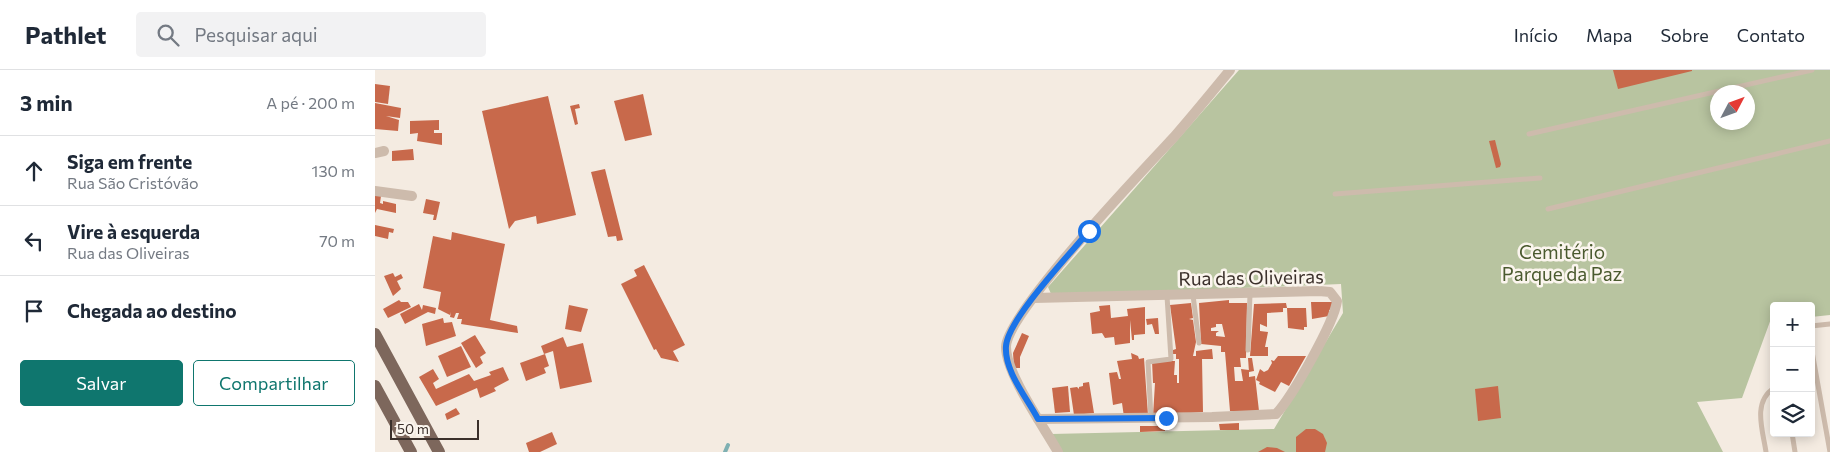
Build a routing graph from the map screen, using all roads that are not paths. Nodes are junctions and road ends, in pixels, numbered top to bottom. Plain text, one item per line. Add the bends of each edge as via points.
1 (1231, 70) edge
2 (1812, 70) edge
3 (1529, 134) dead end
4 (1830, 141) edge
5 (1540, 178) dead end
6 (375, 191) edge
7 (1335, 194) dead end
8 (412, 196) dead end
9 (1548, 209) dead end
10 (1250, 294) junction
11 (1193, 295) junction
12 (1167, 296) junction
13 (1034, 298) junction
14 (1830, 324) edge
15 (1815, 326) edge
16 (375, 334) edge
17 (1199, 343) dead end
18 (1811, 347) edge
19 (1248, 350) dead end
20 (375, 386) edge
21 (1770, 390) edge
22 (1151, 418) junction
23 (1038, 419) junction
24 (1793, 437) edge
25 (411, 452) edge
26 (439, 452) edge
27 (1058, 452) edge
28 (1766, 452) edge
29 (1795, 452) edge
30 (1830, 452) edge

1 - 13 street
2 - 3 lane
4 - 9 lane
5 - 7 lane
6 - 8 street
10 - 11 street, Rua das Oliveiras
10 - 19 lane
10 - 22 street, Rua das Oliveiras via 1330,292 1336,298 1336,307 1327,328 1280,410 1268,416
11 - 12 street, Rua das Oliveiras
11 - 17 lane
12 - 13 street, Rua das Oliveiras
12 - 22 lane via 1171,359 1148,362
13 - 23 street via 1014,326 1006,346 1014,377
14 - 15 lane
16 - 26 main road
18 - 30 lane
20 - 25 main road
21 - 28 lane via 1760,412
22 - 23 street, Rua das Oliveiras
23 - 27 street
24 - 29 lane

